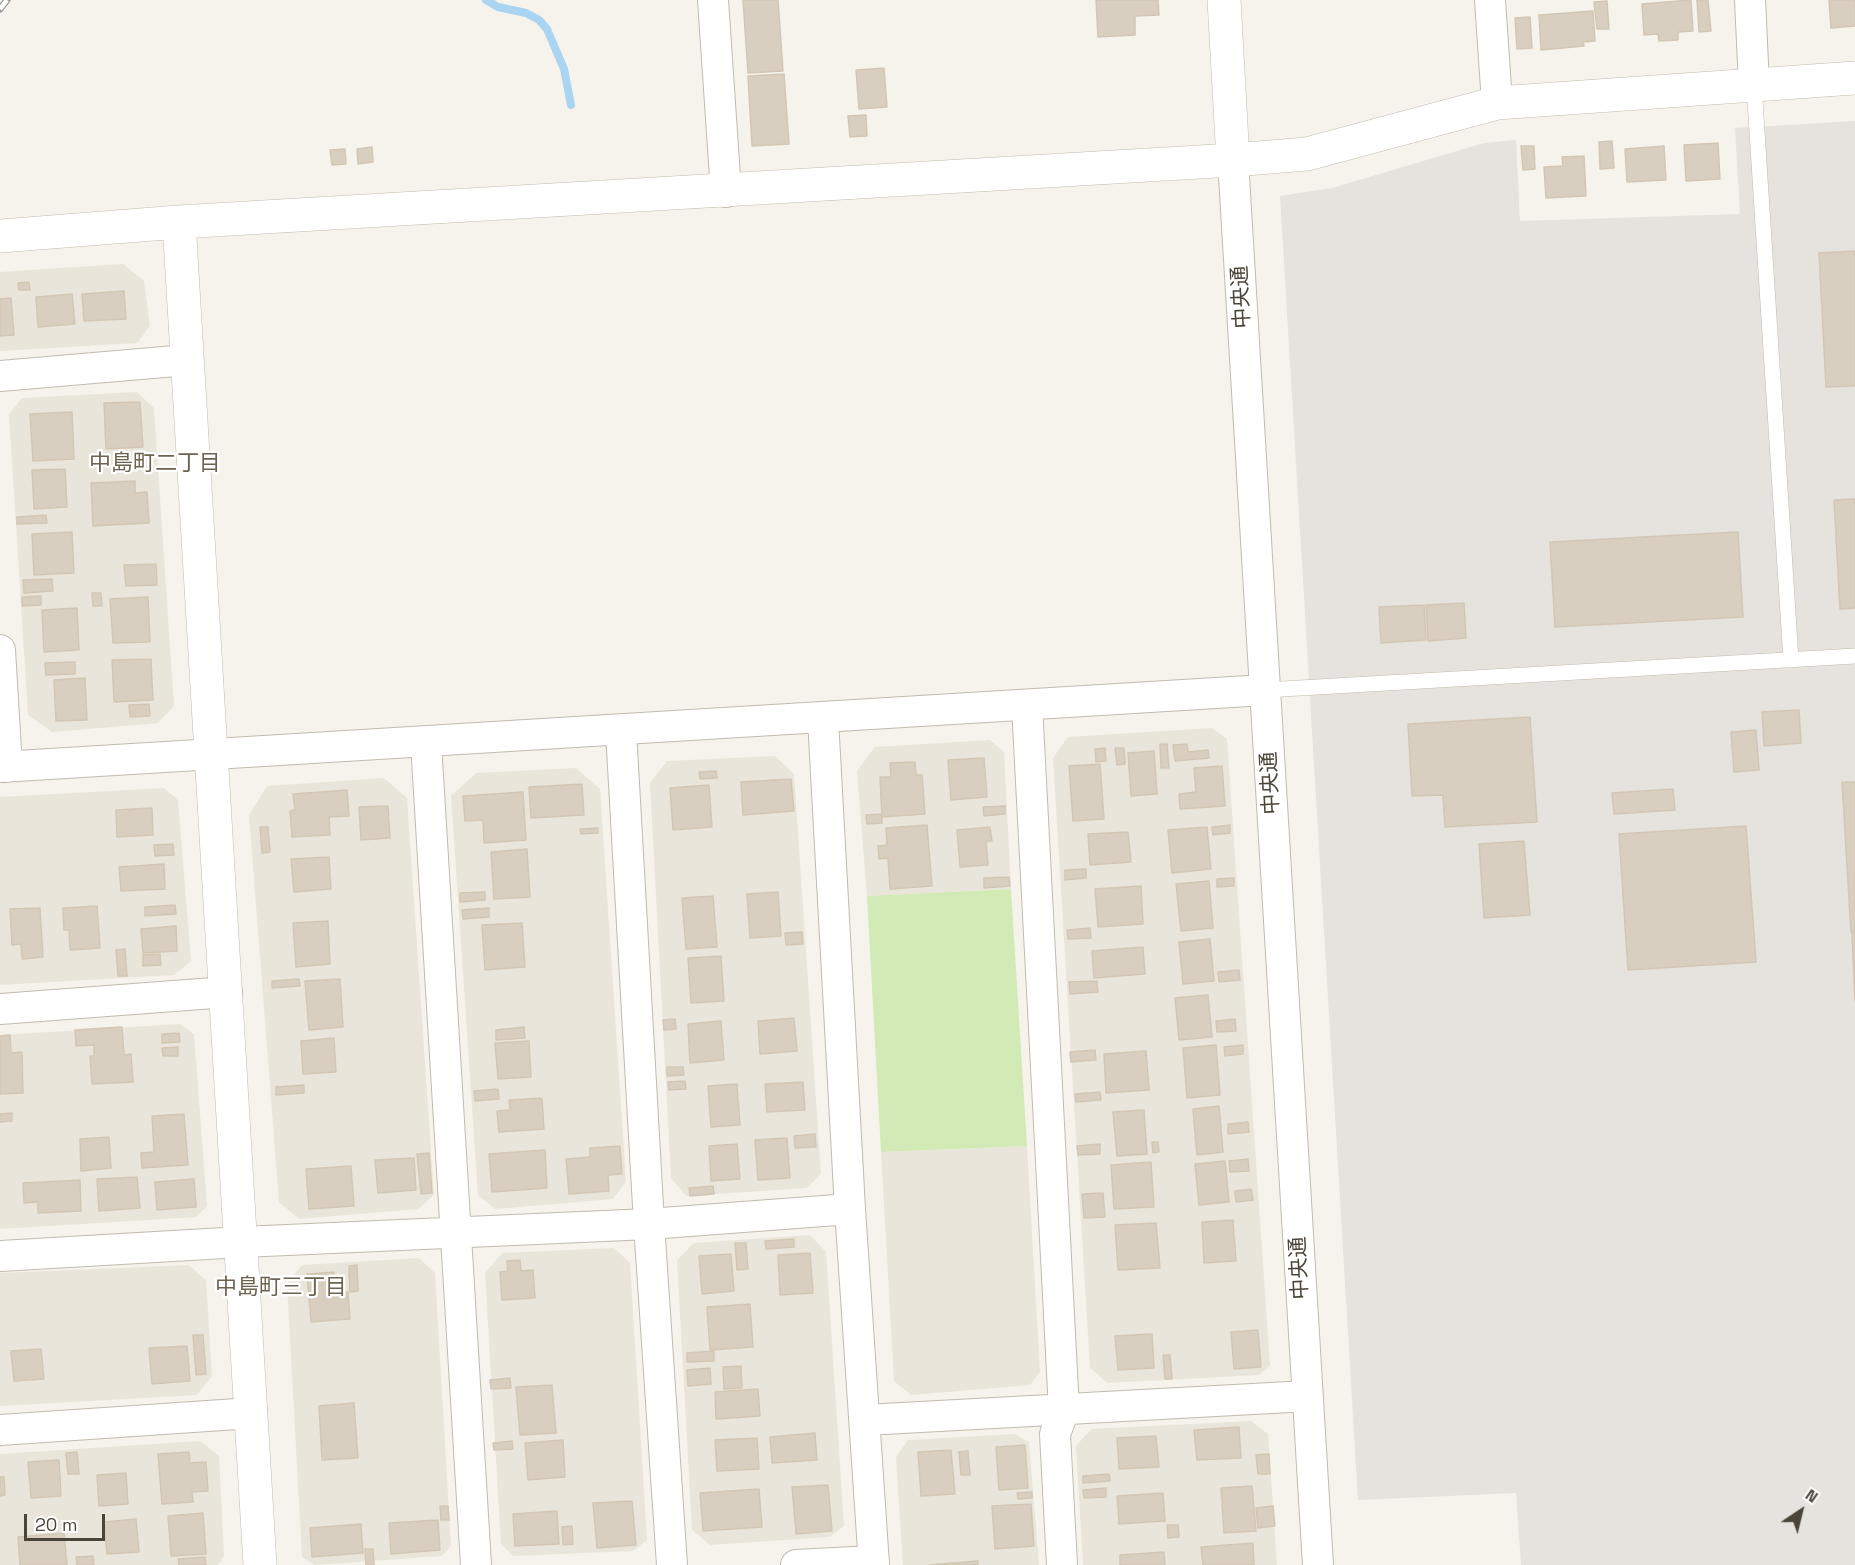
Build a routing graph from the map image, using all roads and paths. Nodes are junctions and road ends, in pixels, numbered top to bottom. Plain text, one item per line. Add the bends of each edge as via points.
1 (713, 0) edge
2 (1224, 0) edge
3 (1490, 0) edge
4 (1749, 0) edge
5 (1855, 78) edge
6 (1754, 85) junction
7 (1497, 103) junction
8 (1233, 160) junction
9 (726, 192) junction
10 (179, 222) junction
11 (0, 236) edge
12 (186, 360) junction
13 (0, 376) edge
14 (0, 650) edge
15 (1855, 656) edge
16 (1791, 660) junction
17 (1265, 690) junction
18 (1027, 705) junction
19 (824, 719) junction
20 (621, 731) junction
21 (426, 743) junction
22 (211, 755) junction
23 (4, 767) edge
24 (227, 992) junction
25 (0, 1009) edge
26 (850, 1209) junction
27 (649, 1224) junction
28 (455, 1233) junction
29 (242, 1242) junction
30 (0, 1256) edge
31 (1308, 1396) junction
32 (1064, 1410) junction
33 (252, 1413) junction
34 (865, 1420) junction
35 (0, 1430) edge
36 (874, 1563) edge
37 (260, 1565) edge
38 (476, 1565) edge
39 (672, 1565) edge
40 (796, 1565) edge
41 (1062, 1565) edge
42 (1318, 1565) edge

1 - 9 street
2 - 8 street, 中央通
3 - 7 street
4 - 6 street
5 - 6 street
6 - 7 street
6 - 16 lane
7 - 8 street via 1307,154
8 - 9 street
8 - 17 street, 中央通
9 - 10 street
10 - 11 street
10 - 12 street
12 - 13 street
12 - 22 street
14 - 23 street
15 - 16 lane
16 - 17 lane
17 - 18 street
17 - 31 street, 中央通
18 - 19 street
18 - 32 street
19 - 20 street
19 - 26 street
20 - 21 street
20 - 27 street
21 - 22 street
21 - 28 street
22 - 23 street
22 - 24 street
24 - 25 street
24 - 29 street
26 - 27 street
26 - 34 street
27 - 28 street
27 - 39 street
28 - 29 street
28 - 38 street
29 - 30 street
29 - 33 street
31 - 32 street
31 - 42 street, 中央通
32 - 34 street
32 - 41 street via 1055,1434
33 - 35 street
33 - 37 street
34 - 36 street
36 - 40 street

